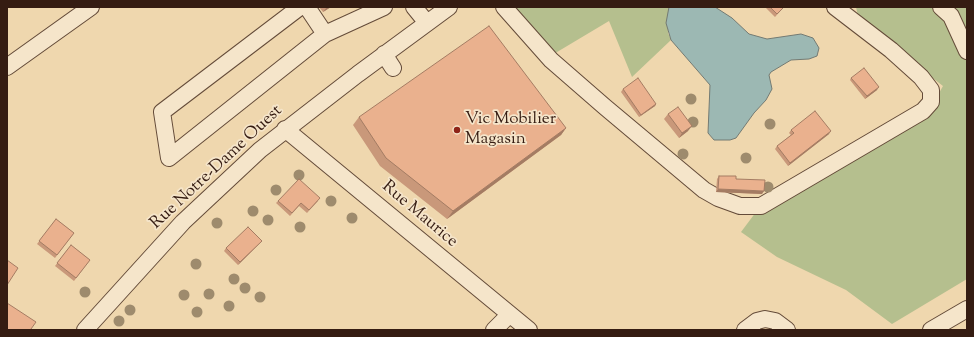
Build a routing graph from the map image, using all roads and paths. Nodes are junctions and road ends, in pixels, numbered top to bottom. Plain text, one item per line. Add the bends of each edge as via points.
1 (90, 7) edge
2 (300, 7) edge
3 (307, 7) edge
4 (384, 7) edge
5 (414, 7) edge
6 (449, 7) edge
7 (504, 7) edge
8 (835, 7) edge
9 (941, 7) edge
10 (427, 22) junction
11 (325, 34) junction
12 (967, 51) edge
13 (384, 54) junction
14 (7, 68) edge
15 (393, 68) dead end
16 (285, 129) junction
17 (967, 309) edge
18 (509, 314) junction
19 (85, 330) edge
20 (494, 330) edge
21 (529, 330) edge
22 (744, 330) edge
23 (787, 330) edge
24 (931, 330) edge

1 - 14 street
2 - 11 street via 162,112 169,158
3 - 11 street
4 - 11 street
5 - 10 street
6 - 10 street, Rue Notre-Dame Ouest
7 - 8 street via 551,60 704,190 740,206 761,206 923,111 931,102 931,90 921,76
9 - 12 street via 951,16
10 - 13 street, Rue Notre-Dame Ouest
13 - 15 street
13 - 16 street, Rue Notre-Dame Ouest
16 - 18 street, Rue Maurice
16 - 19 street, Rue Notre-Dame Ouest via 183,222
17 - 24 street
18 - 20 street
18 - 21 street, Rue Maurice
22 - 23 street via 765,319 775,321

